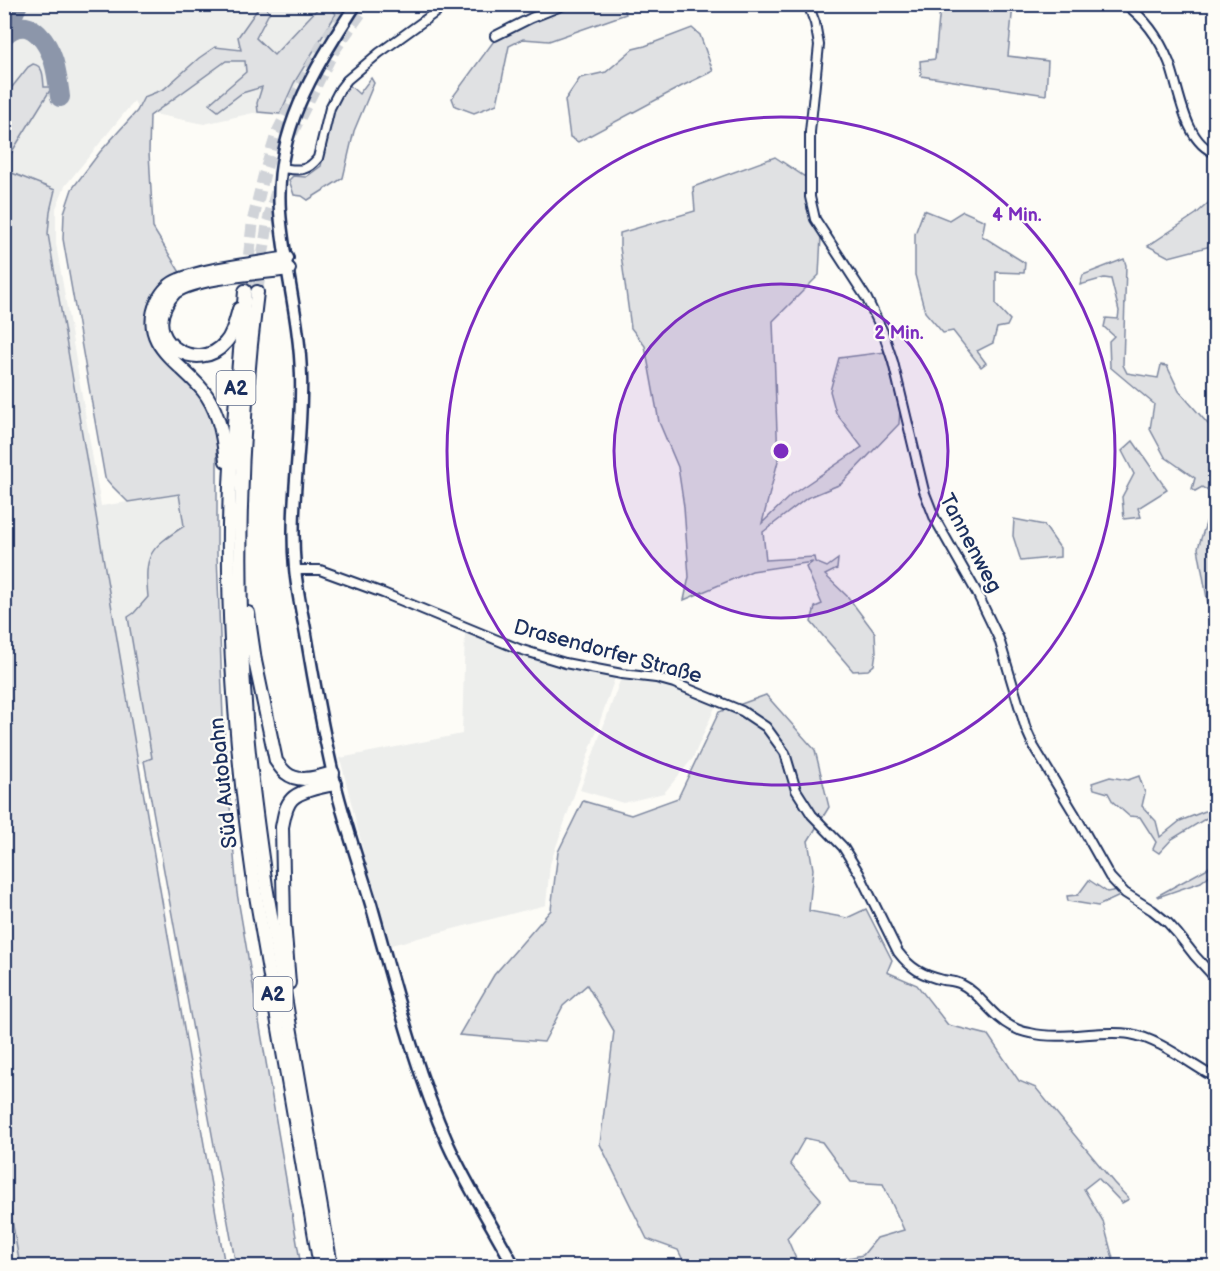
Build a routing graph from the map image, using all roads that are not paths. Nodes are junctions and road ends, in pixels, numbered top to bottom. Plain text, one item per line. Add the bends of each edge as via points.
1 (356, 4) edge
2 (447, 4) edge
3 (566, 4) edge
4 (808, 4) edge
5 (1125, 4) edge
6 (495, 36) dead end
7 (1215, 153) edge
8 (281, 168) junction
9 (288, 264) junction
10 (251, 291) junction
11 (230, 486) junction
12 (295, 570) junction
13 (240, 583) junction
14 (334, 778) junction
15 (1215, 979) edge
16 (290, 1029) junction
17 (1215, 1076) edge
18 (320, 1266) edge
19 (331, 1266) edge
20 (514, 1266) edge

1 - 8 main road via 310,80 290,124
2 - 8 street via 347,80 330,108 318,158 313,164 301,170
3 - 6 street
4 - 15 street, Tannenweg via 819,45 810,132 812,208 883,332 924,491 935,519 999,639 1034,747 1110,877 1125,893 1168,923
5 - 7 street via 1154,34 1168,61 1186,120 1196,137
8 - 9 main road via 280,214
9 - 10 highway via 206,281 174,293 162,314 161,325 170,344 192,356 214,353 226,342
9 - 11 highway via 204,272 167,287 154,308 156,338 207,395 216,412
9 - 12 main road via 302,378
10 - 11 highway, Süd Autobahn / A2 via 236,393
10 - 13 highway, Süd Autobahn / A2
11 - 18 highway, Süd Autobahn / A2 via 232,662 247,831
12 - 14 main road
12 - 17 street, Drasendorfer Straße via 320,570 519,649 565,663 674,683 742,711 766,727 785,753 796,790 812,815 843,847 906,963 928,976 960,983 1013,1028 1059,1036 1140,1036
13 - 14 highway via 276,761 287,774 299,778
13 - 16 highway, Süd Autobahn / A2 via 253,786
14 - 16 highway via 292,799 282,827
14 - 20 main road via 428,1095 449,1146
16 - 19 highway, Süd Autobahn / A2

